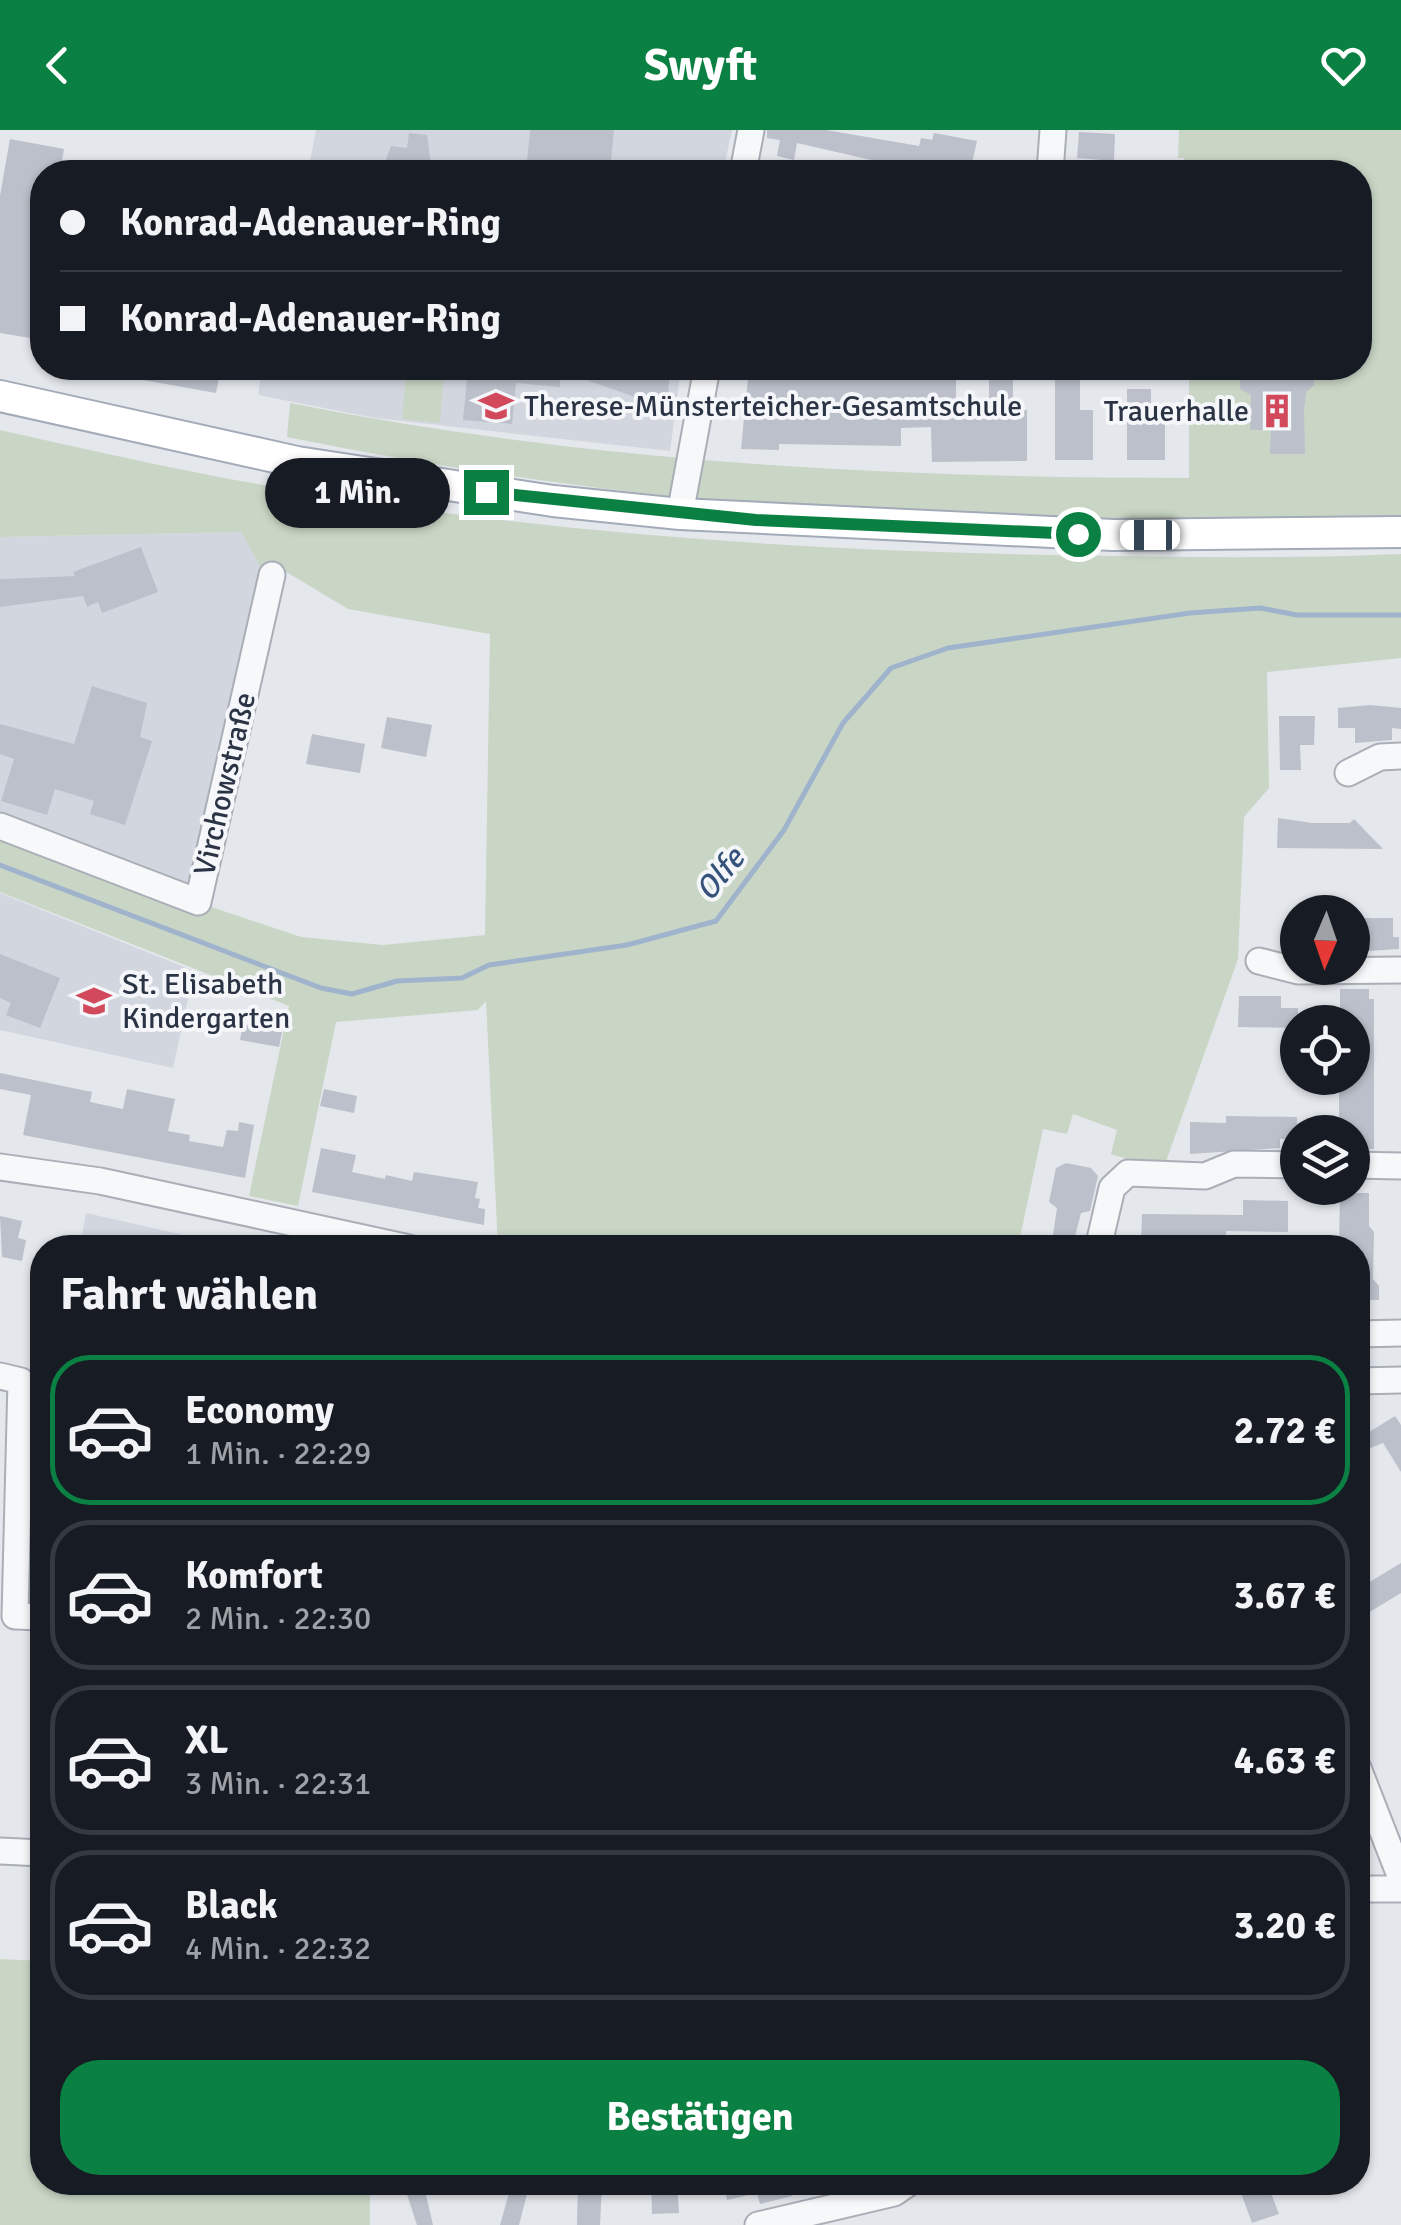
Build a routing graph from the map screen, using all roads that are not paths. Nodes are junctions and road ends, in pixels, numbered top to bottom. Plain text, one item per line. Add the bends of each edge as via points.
1 (751, 130) edge
2 (1053, 130) edge
3 (745, 160) edge
4 (1051, 160) edge
5 (706, 380) edge
6 (0, 396) edge
7 (680, 514) junction
8 (1401, 532) edge
9 (272, 575) dead end
10 (1401, 756) edge
11 (1348, 773) dead end
12 (0, 826) edge
13 (1259, 961) dead end
14 (1401, 970) edge
15 (1280, 1165) edge
16 (1370, 1166) edge
17 (1401, 1166) edge
18 (0, 1167) edge
19 (349, 1235) edge
20 (1101, 1235) edge
21 (1401, 1333) edge
22 (1370, 1334) edge
23 (1400, 1373) edge
24 (0, 1376) edge
25 (1370, 1379) edge
26 (7, 1616) edge
27 (1370, 1799) edge
28 (0, 1852) edge
29 (30, 1853) edge
30 (1401, 1878) edge
31 (1370, 1889) edge
32 (1401, 1890) edge
33 (886, 2195) edge
34 (758, 2225) edge

1 - 3 street
2 - 4 street
5 - 7 street
6 - 7 main road via 420,482
7 - 8 main road via 1114,535
9 - 12 street, Virchowstraße via 198,902
10 - 11 street via 1380,757
13 - 14 street via 1298,971
15 - 20 street via 1234,1164 1205,1176 1128,1173 1112,1188
16 - 17 street
18 - 19 street via 100,1181
21 - 22 street
23 - 25 street
24 - 26 street via 21,1380
27 - 30 street
28 - 29 street
31 - 32 street
33 - 34 street

